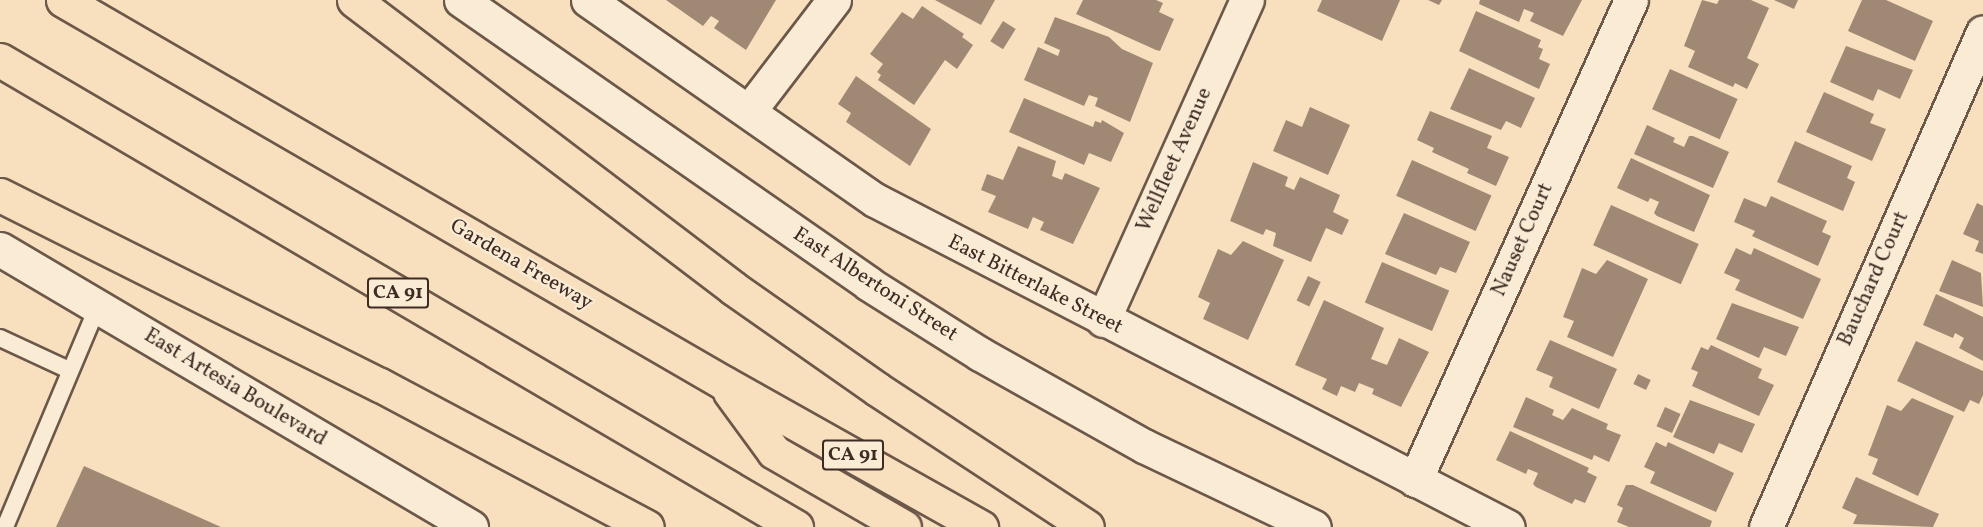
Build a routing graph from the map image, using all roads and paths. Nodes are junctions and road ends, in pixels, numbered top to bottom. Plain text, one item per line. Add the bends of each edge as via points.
1 (63, 0) edge
2 (354, 0) edge
3 (461, 0) edge
4 (588, 0) edge
5 (834, 0) edge
6 (1246, 0) edge
7 (1632, 0) edge
8 (1983, 32) edge
9 (0, 60) edge
10 (748, 111) junction
11 (0, 195) edge
12 (0, 249) edge
13 (98, 306) junction
14 (1103, 320) junction
15 (0, 338) edge
16 (69, 370) junction
17 (724, 383) junction
18 (1415, 480) junction
19 (5, 527) edge
20 (471, 527) edge
21 (647, 527) edge
22 (796, 527) edge
23 (904, 527) edge
24 (981, 527) edge
25 (1088, 527) edge
26 (1314, 527) edge
27 (1508, 527) edge
28 (1766, 527) edge

1 - 17 highway, Gardena Freeway / CA 91
2 - 25 highway via 733,288 877,389
3 - 26 street, East Albertoni Street via 869,284 980,354 1144,446
4 - 10 street, East Bitterlake Street
5 - 10 street
6 - 14 street, Wellfleet Avenue
7 - 18 street, Nauset Court
8 - 28 street, Bauchard Court
9 - 22 highway, CA 91
10 - 14 street, East Bitterlake Street via 874,200
11 - 21 highway via 380,385
12 - 13 street, East Artesia Boulevard
13 - 16 lane
13 - 20 street, East Artesia Boulevard
14 - 18 street, East Bitterlake Street
15 - 16 lane
16 - 19 lane
17 - 23 highway via 774,453
17 - 24 highway, Gardena Freeway / CA 91
18 - 27 street, East Bitterlake Street

